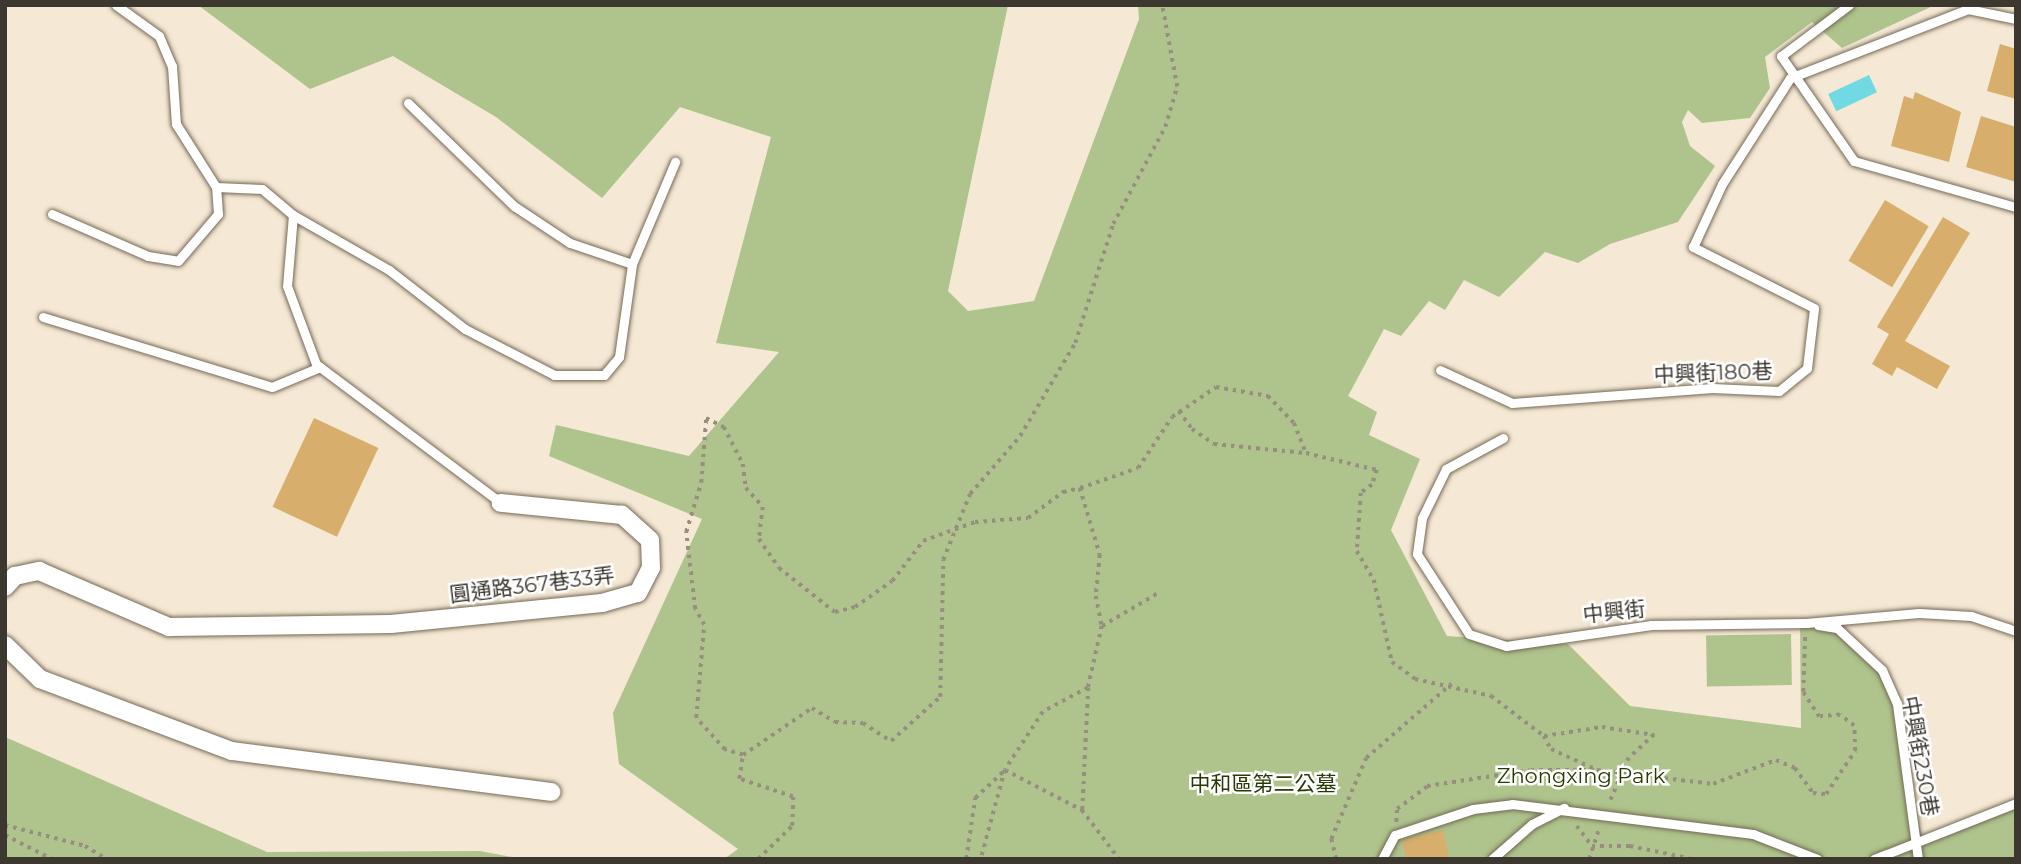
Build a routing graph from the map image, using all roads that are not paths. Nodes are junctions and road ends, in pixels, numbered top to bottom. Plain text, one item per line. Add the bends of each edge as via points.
1 (116, 5) edge
2 (1849, 5) edge
3 (2016, 19) edge
4 (1790, 78) junction
5 (408, 103) dead end
6 (676, 162) dead end
7 (216, 187) junction
8 (2016, 207) edge
9 (52, 214) dead end
10 (293, 215) junction
11 (632, 264) junction
12 (43, 317) dead end
13 (320, 367) junction
14 (1440, 370) dead end
15 (1503, 438) dead end
16 (501, 503) joint
17 (5, 587) edge
18 (1805, 623) junction
19 (2016, 631) edge
20 (5, 645) edge
21 (551, 792) dead end
22 (2016, 803) edge
23 (1564, 808) junction
24 (1917, 840) junction
25 (1382, 859) edge
26 (1492, 859) edge
27 (1817, 859) edge
28 (1874, 859) edge
29 (1918, 859) edge

1 - 7 lane via 159,37 172,66 177,124
2 - 4 lane via 1780,57
3 - 4 lane via 1968,9
4 - 8 lane via 1854,161
4 - 14 lane, 中興街180巷 via 1722,184 1693,247 1814,308 1807,368 1779,391 1712,388 1512,403
5 - 11 lane via 514,206 570,243
6 - 11 lane
7 - 9 lane via 218,214 178,261 148,256
7 - 10 lane via 262,189
10 - 11 lane via 389,270 465,329 554,375 604,375 619,357
10 - 13 lane via 288,286
12 - 13 lane via 272,387
13 - 16 lane, 圓通路367巷33弄
15 - 18 lane, 中興街 via 1446,469 1422,518 1417,554 1469,634 1506,646 1651,625
16 - 17 street, 圓通路367巷33弄 via 622,515 650,540 651,568 638,593 602,603 391,624 169,628 39,571 15,576
18 - 19 lane, 中興街 via 1919,613 1971,616
18 - 24 lane, 中興街230巷 via 1837,628 1882,670 1897,704
20 - 21 street via 40,678 232,751
22 - 24 lane
23 - 25 lane via 1473,808 1395,835
23 - 26 lane via 1532,824
23 - 27 lane via 1754,834
24 - 28 lane
24 - 29 lane, 中興街230巷

